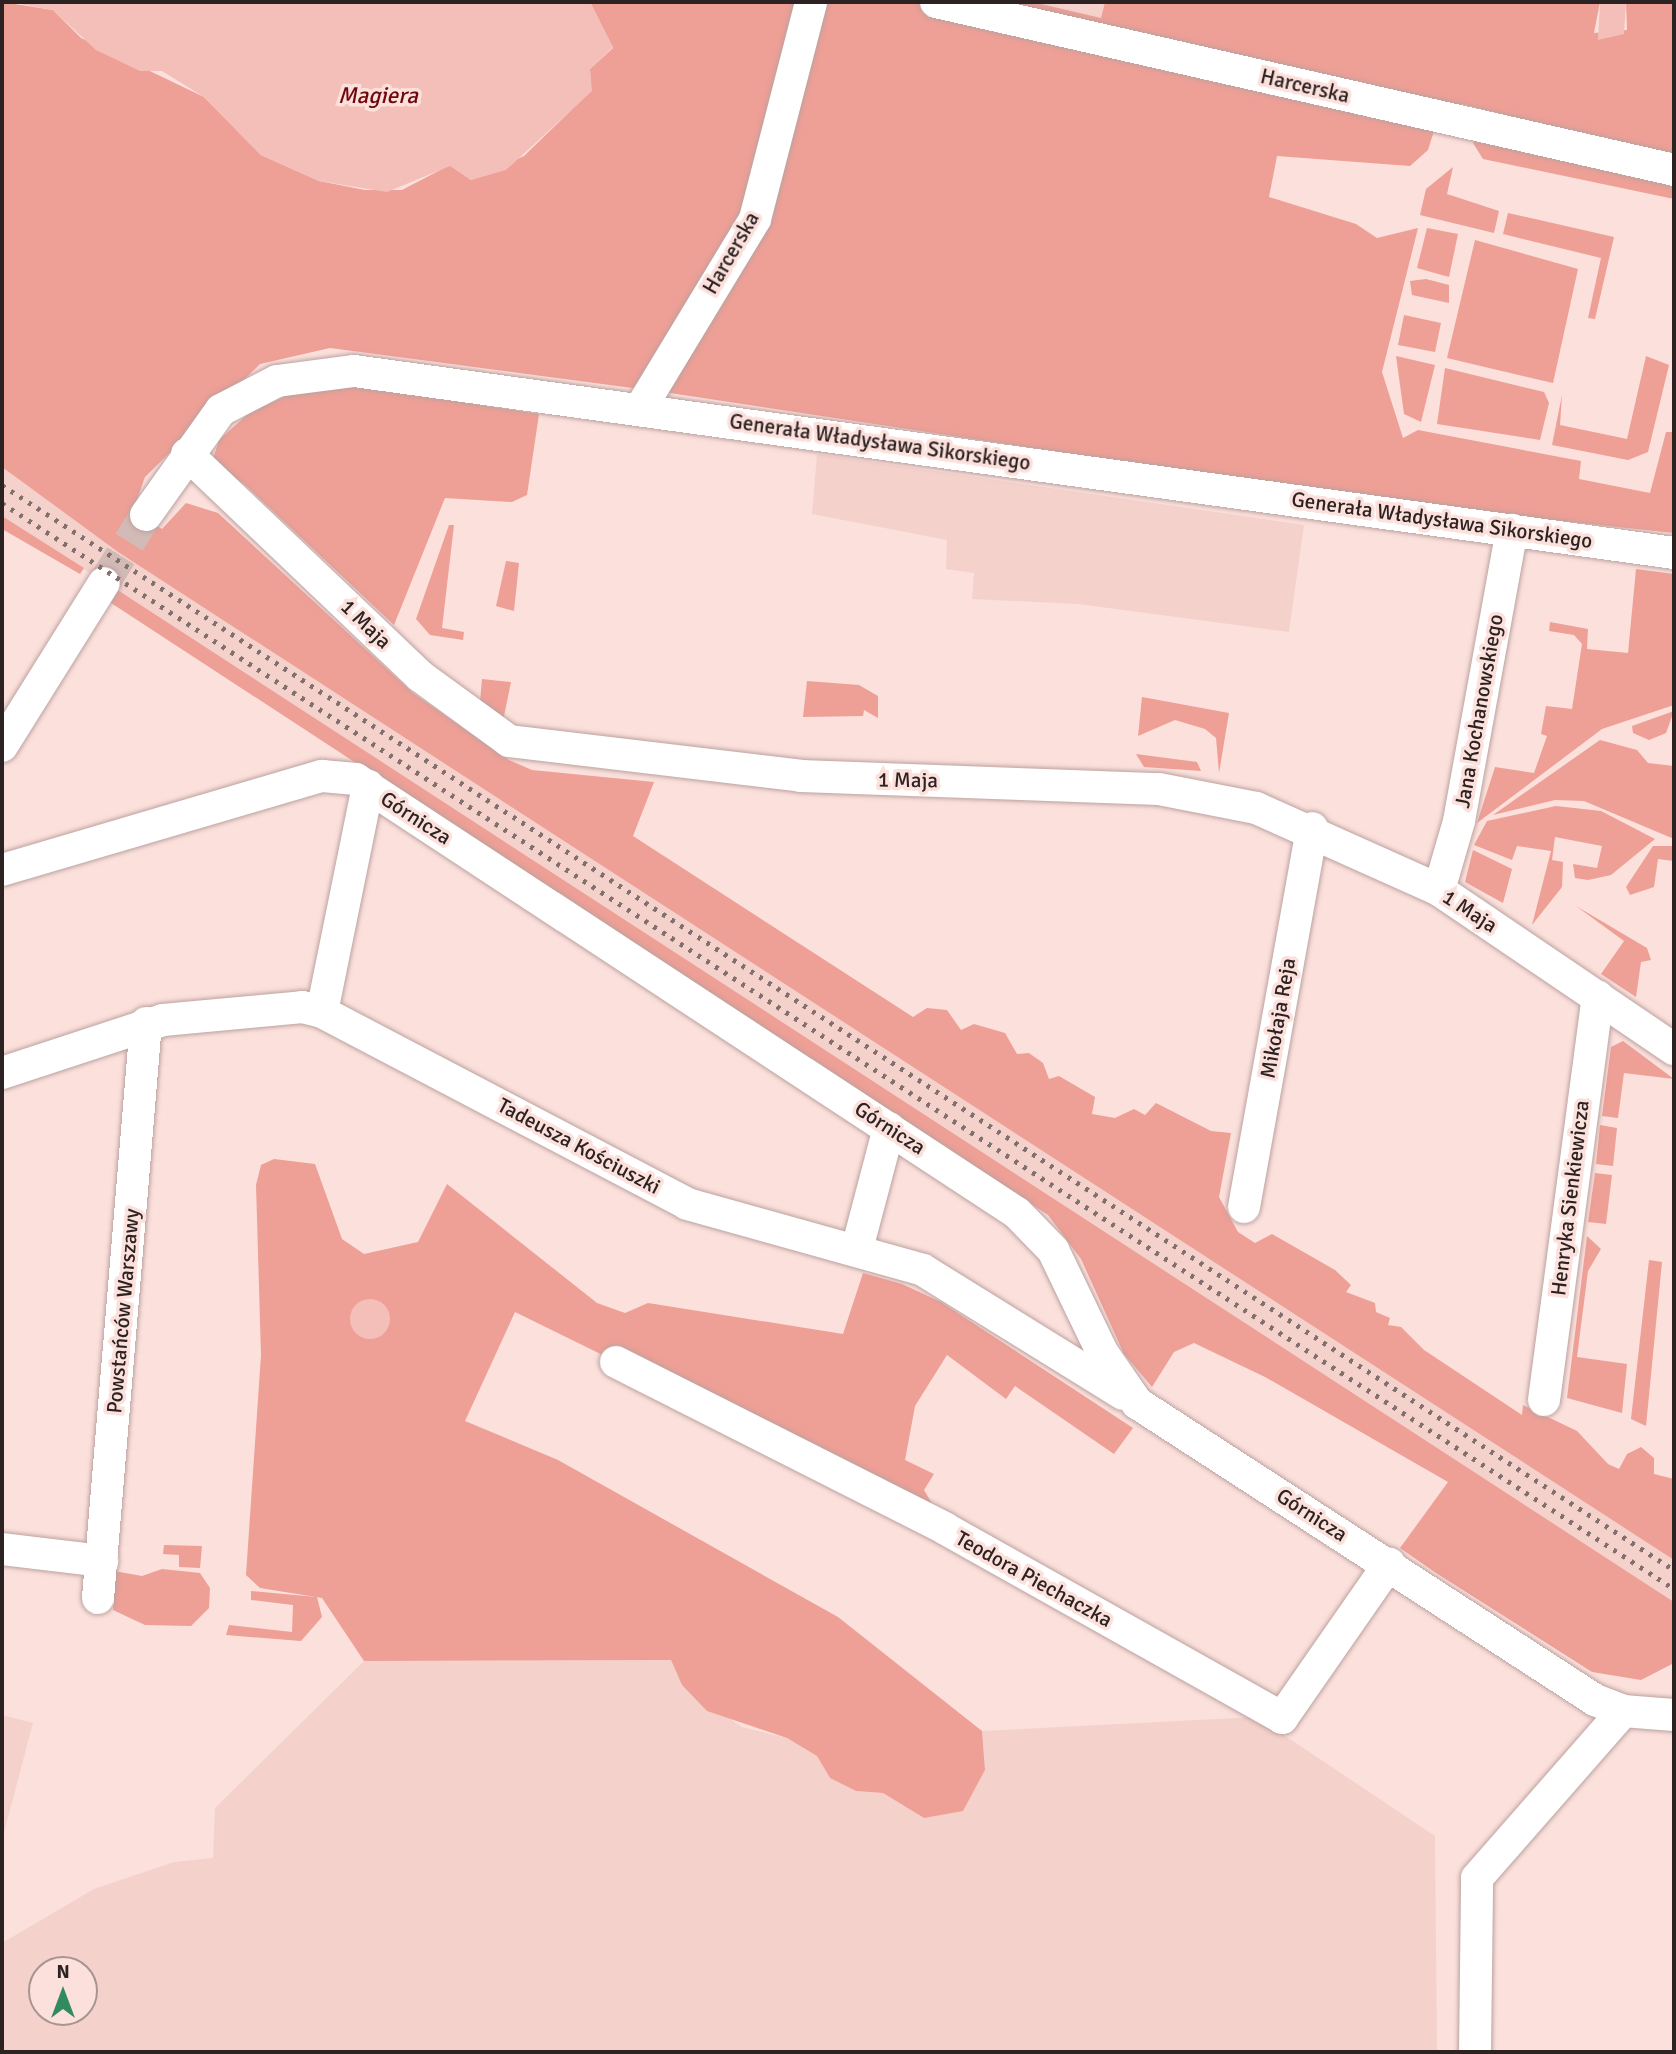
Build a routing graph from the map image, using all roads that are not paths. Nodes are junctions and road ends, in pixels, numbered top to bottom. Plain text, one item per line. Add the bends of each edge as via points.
1 (811, 2) edge
2 (936, 2) edge
3 (1674, 170) edge
4 (640, 409) junction
5 (187, 454) junction
6 (146, 515) tunnel mouth
7 (1512, 530) junction
8 (1674, 553) edge
9 (104, 583) tunnel mouth
10 (2, 746) edge
11 (368, 786) junction
12 (1311, 828) junction
13 (2, 870) edge
14 (1440, 890) junction
15 (1598, 997) junction
16 (322, 1012) junction
17 (146, 1023) junction
18 (1674, 1049) edge
19 (2, 1073) edge
20 (890, 1128) junction
21 (1244, 1207) dead end
22 (856, 1249) junction
23 (1094, 1334) junction
24 (1059, 1353) junction
25 (616, 1362) dead end
26 (1544, 1400) dead end
27 (1137, 1404) junction
28 (2, 1549) edge
29 (102, 1561) junction
30 (1389, 1564) junction
31 (98, 1598) dead end
32 (1623, 1710) junction
33 (1674, 1715) edge
34 (1475, 2052) edge

1 - 4 street, Harcerska via 755,219
2 - 3 street, Harcerska
4 - 5 street, Generała Władysława Sikorskiego via 393,374 323,371 248,393 221,410
4 - 7 street, Generała Władysława Sikorskiego
5 - 6 street, Generała Władysława Sikorskiego
5 - 12 street, 1 Maja via 420,676 509,741 812,776 1159,789 1246,805
7 - 8 street, Generała Władysława Sikorskiego
7 - 14 street, Jana Kochanowskiego via 1459,821
9 - 10 street
11 - 13 street, Górnicza via 347,775 323,776
11 - 16 street
11 - 20 street, Górnicza
12 - 14 street, 1 Maja
12 - 21 street, Mikołaja Reja
14 - 15 street, 1 Maja
15 - 18 street, 1 Maja
15 - 26 street, Henryka Sienkiewicza
16 - 17 street, Tadeusza Kościuszki via 302,1007
16 - 22 street, Tadeusza Kościuszki via 687,1205
17 - 19 street, Tadeusza Kościuszki
17 - 29 street, Powstańców Warszawy
20 - 22 street
20 - 23 street, Górnicza via 1032,1225 1053,1250
22 - 24 street, Tadeusza Kościuszki via 923,1270
23 - 24 street via 1084,1351
23 - 27 street, Górnicza
24 - 27 street, Tadeusza Kościuszki
25 - 30 street, Teodora Piechaczka via 944,1528 1282,1718
27 - 30 street, Górnicza
28 - 29 street
29 - 31 street, Powstańców Warszawy
30 - 32 street, Górnicza via 1595,1700
32 - 33 street, Górnicza
32 - 34 street via 1477,1878

